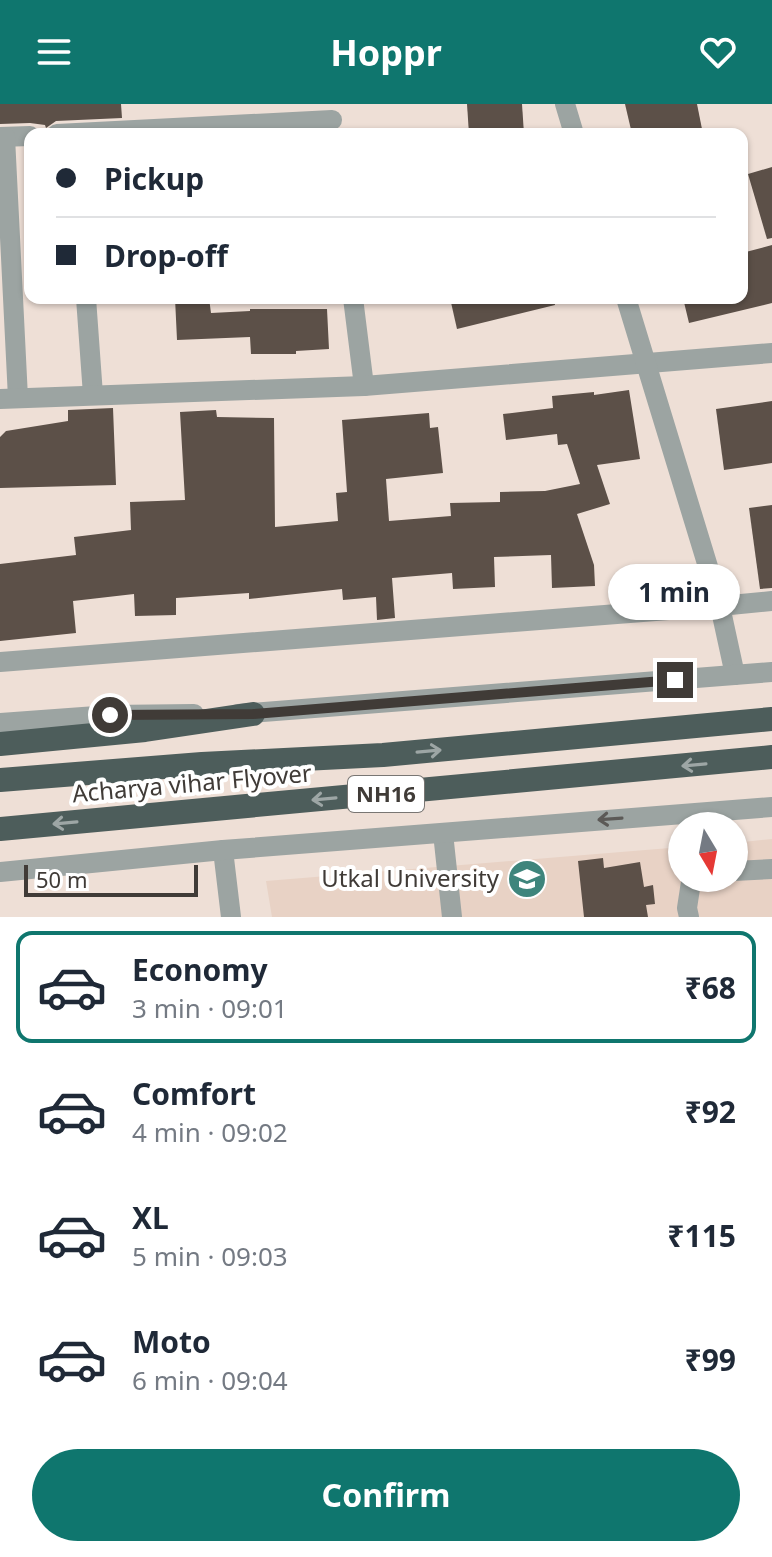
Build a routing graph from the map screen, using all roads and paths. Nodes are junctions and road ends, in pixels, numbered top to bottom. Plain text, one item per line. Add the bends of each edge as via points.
1 (565, 104) edge
2 (332, 119) edge
3 (177, 128) edge
4 (572, 128) edge
5 (24, 136) edge
6 (2, 137) edge
7 (86, 304) edge
8 (354, 304) edge
9 (628, 304) edge
10 (772, 353) edge
11 (647, 364) junction
12 (364, 386) junction
13 (93, 395) junction
14 (9, 398) edge
15 (772, 601) edge
16 (720, 606) junction
17 (0, 662) edge
18 (772, 672) edge
19 (735, 675) junction
20 (253, 714) junction
21 (772, 719) edge
22 (0, 723) edge
23 (0, 744) edge
24 (772, 757) edge
25 (8, 779) edge
26 (772, 807) edge
27 (0, 829) edge
28 (443, 833) junction
29 (223, 850) junction
30 (772, 869) edge
31 (748, 870) edge
32 (0, 872) edge
33 (689, 892) edge
34 (231, 917) edge
35 (452, 917) edge
36 (689, 917) edge

1 - 4 street
2 - 3 street
5 - 6 street
6 - 14 street
7 - 13 street
8 - 12 street
9 - 11 street
10 - 11 street
11 - 12 street
11 - 16 street
12 - 13 street
13 - 14 street
15 - 16 street
16 - 17 street
16 - 19 street
18 - 19 street
19 - 20 street
20 - 22 street via 110,715
20 - 23 highway
25 -> 21 highway, Acharya vihar Flyover / NH16 via 383,755
24 -> 27 highway, Acharya vihar Flyover / NH16
26 -> 28 street
28 - 29 street
28 - 35 street
29 - 32 street
29 - 34 street
30 - 31 street
33 - 36 street

